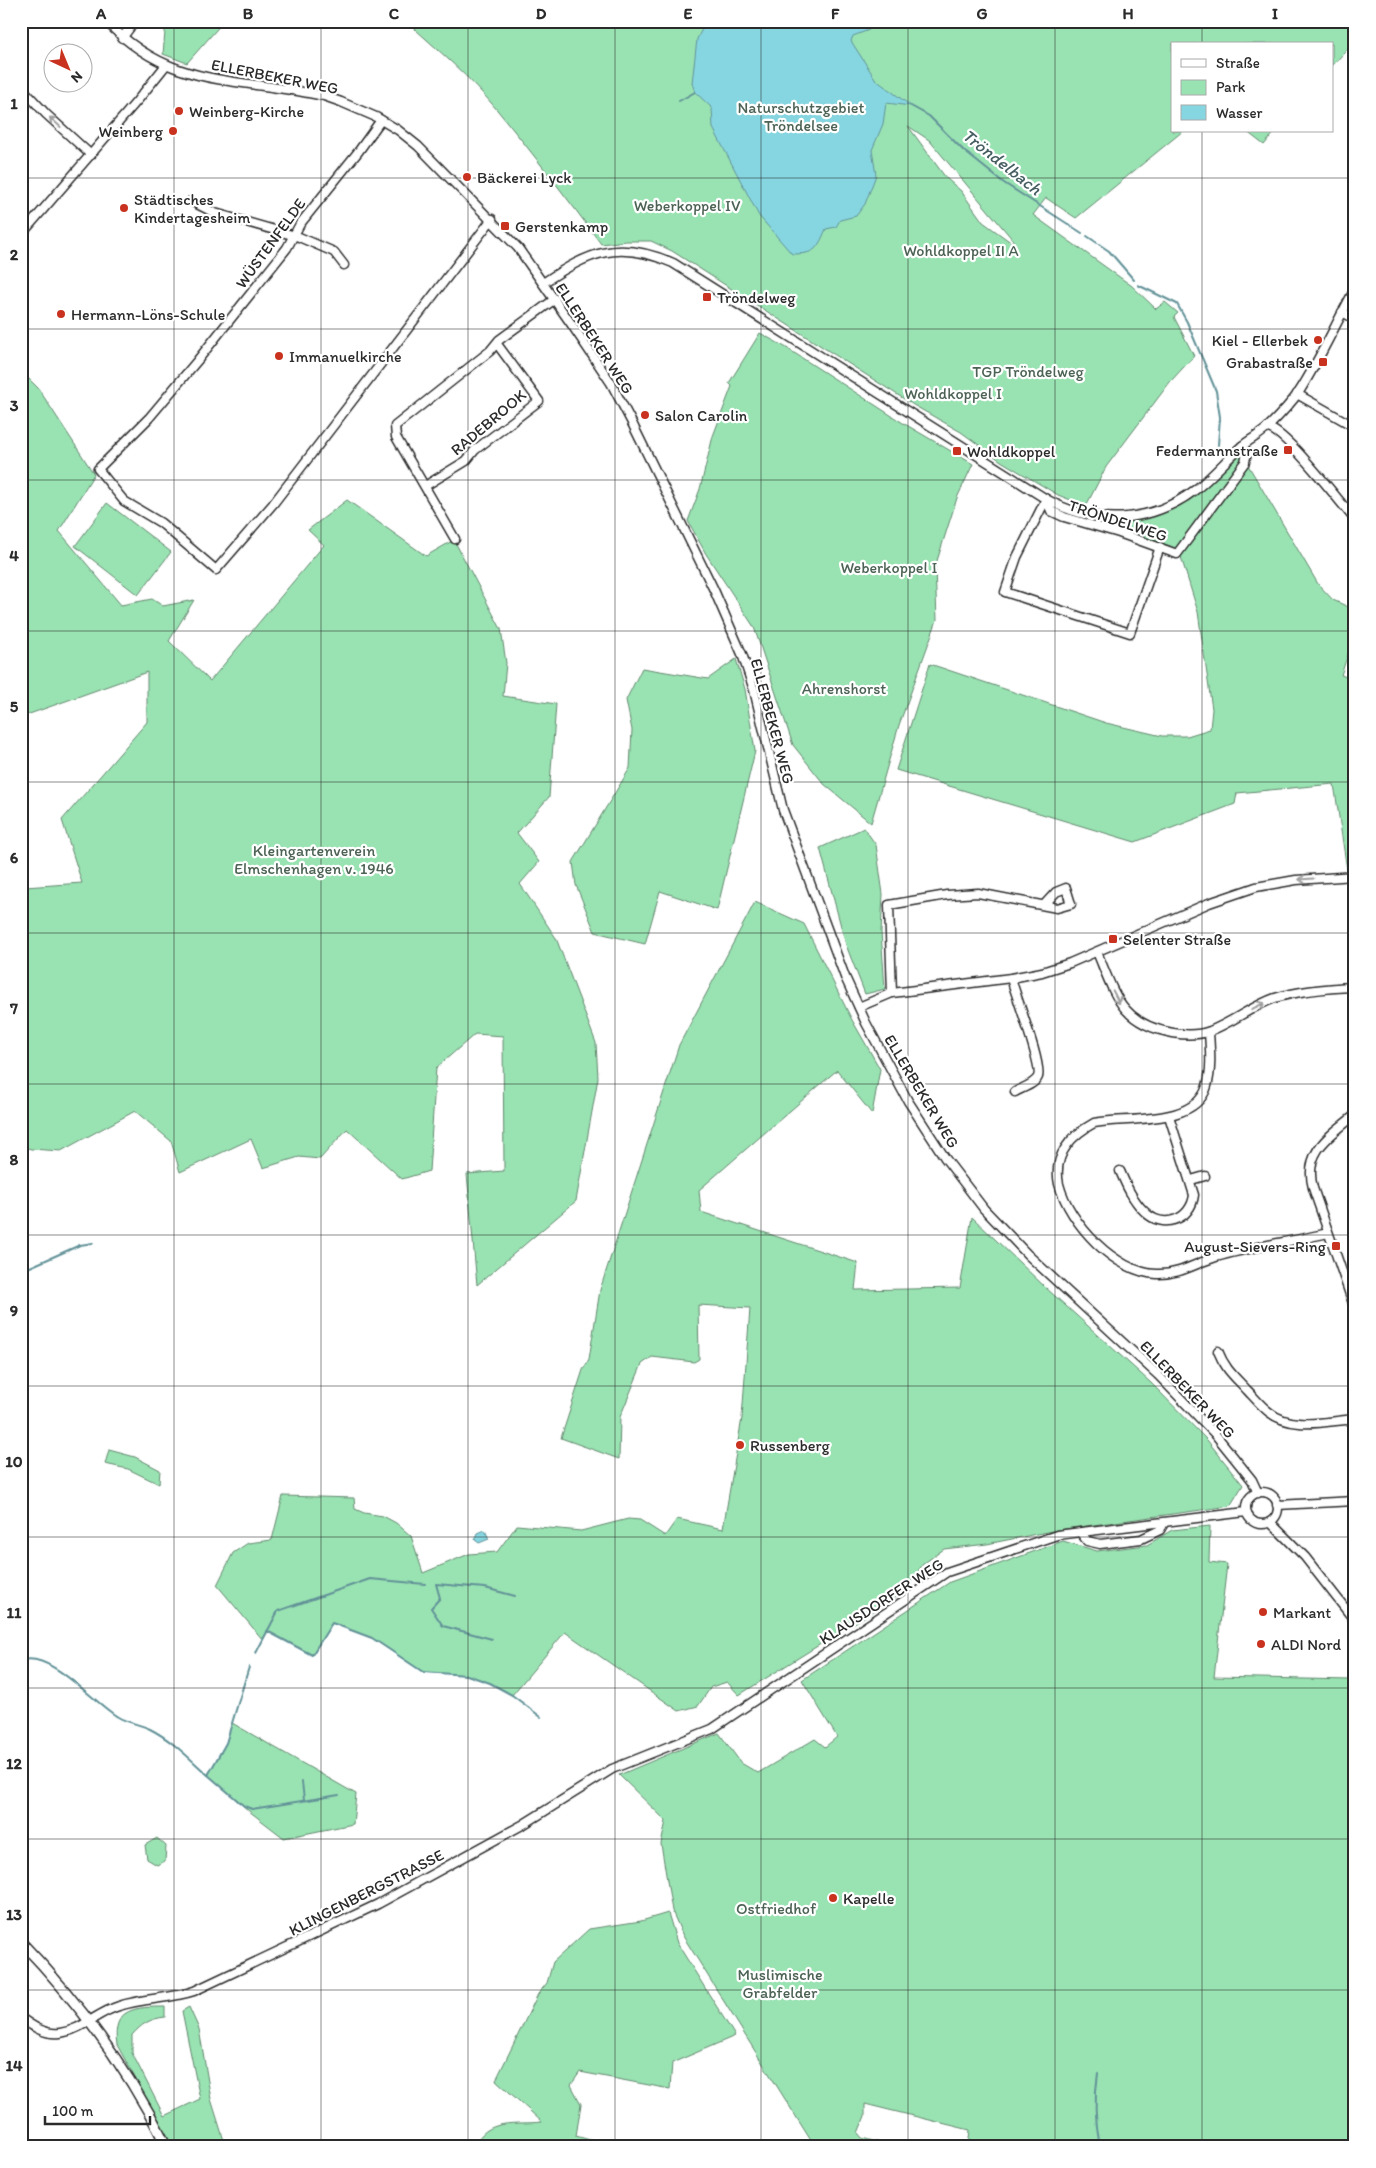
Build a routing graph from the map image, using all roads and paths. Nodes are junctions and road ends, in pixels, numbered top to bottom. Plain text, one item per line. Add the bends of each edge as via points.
1 (106, 21) edge
2 (135, 21) edge
3 (122, 38) junction
4 (166, 65) junction
5 (21, 87) edge
6 (380, 120) junction
7 (91, 155) junction
8 (191, 200) dead end
9 (492, 219) junction
10 (21, 235) edge
11 (292, 236) junction
12 (344, 265) dead end
13 (543, 283) junction
14 (1355, 288) edge
15 (554, 299) junction
16 (1342, 312) junction
17 (1355, 319) edge
18 (497, 344) junction
19 (1297, 394) junction
20 (1355, 427) edge
21 (1268, 428) junction
22 (1242, 446) junction
23 (425, 486) junction
24 (1046, 499) junction
25 (1355, 520) edge
26 (455, 538) dead end
27 (1160, 547) junction
28 (1355, 876) edge
29 (1044, 905) dead end
30 (1097, 952) junction
31 (1011, 978) junction
32 (1355, 987) edge
33 (892, 994) junction
34 (859, 1007) junction
35 (1209, 1032) junction
36 (1015, 1092) dead end
37 (1355, 1115) edge
38 (1169, 1116) junction
39 (1120, 1171) dead end
40 (1205, 1176) dead end
41 (1191, 1180) junction
42 (1328, 1233) junction
43 (1355, 1309) edge
44 (1218, 1351) dead end
45 (1355, 1419) edge
46 (1258, 1493) junction
47 (1355, 1501) edge
48 (1278, 1505) junction
49 (1246, 1512) junction
50 (1270, 1522) junction
51 (1164, 1523) junction
52 (1081, 1533) junction
53 (1355, 1621) edge
54 (712, 1728) joint
55 (21, 1942) edge
56 (21, 2018) edge
57 (89, 2021) junction
58 (167, 2147) edge

1 - 3 street, ELLERBEKER WEG
2 - 3 street
3 - 4 street, ELLERBEKER WEG
4 - 6 street, ELLERBEKER WEG via 209,78 324,96
4 - 7 street
7 -> 5 street
6 - 9 street, ELLERBEKER WEG via 418,146
6 - 11 street, WÜSTENFELDE
7 - 10 street
8 - 11 street via 215,213
9 - 11 street, WÜSTENFELDE via 273,504 216,570 161,523 124,501 98,469 174,390 287,248
9 - 13 street, ELLERBEKER WEG via 524,254
11 - 12 street via 334,252
13 - 15 street, ELLERBEKER WEG
13 - 24 street, TRÖNDELWEG via 578,261 612,251 641,252 673,263
14 - 16 street, TRÖNDELWEG
15 - 18 street
15 - 34 street, ELLERBEKER WEG via 611,383 681,520 742,654 783,810
16 - 17 street
16 - 19 street, TRÖNDELWEG
18 - 23 street via 396,426 396,437
18 - 23 street, RADEBROOK via 539,400 475,450 466,461
19 - 20 street
19 - 21 street, TRÖNDELWEG
21 - 22 street, TRÖNDELWEG
21 - 25 street via 1276,430 1293,446
22 - 24 street, TRÖNDELWEG via 1196,489 1179,501 1146,515 1100,518 1072,512
22 - 27 street, TRÖNDELWEG via 1247,452 1245,462 1188,542 1177,554
23 - 26 street
24 - 27 street, TRÖNDELWEG via 1050,511 1064,517
24 - 27 street via 1017,557 1005,592 1130,633
28 -> 30 street via 1296,880 1247,890
29 - 33 street via 978,893 889,905
30 - 31 street via 1042,972
30 -> 35 street via 1120,1004 1140,1022 1160,1031 1183,1035
31 - 33 street
31 - 36 street via 1039,1073 1035,1081
35 -> 32 street via 1277,998 1323,988
33 - 34 street
34 - 46 street, ELLERBEKER WEG via 921,1123 974,1197 1028,1255 1158,1375 1215,1434 1252,1480
35 - 38 street via 1208,1084 1204,1094 1191,1108
37 - 42 street via 1318,1148 1311,1161 1310,1179
38 - 41 street
38 - 42 street via 1094,1123 1073,1137 1061,1156 1058,1177 1065,1202 1081,1226 1112,1258 1144,1273 1171,1273 1216,1257
39 - 41 street via 1144,1212 1153,1218 1170,1221 1182,1217 1193,1204
40 - 41 street
42 - 43 street
44 - 45 street via 1230,1373 1269,1413 1283,1420 1309,1423
46 - 48 street via 1270,1495
46 - 49 street via 1248,1500
47 - 48 street
48 - 50 street
49 - 50 street via 1257,1524
49 - 51 street, KLAUSDORFER WEG
50 - 53 street via 1305,1556
51 - 52 street, KLAUSDORFER WEG
51 - 52 street, KLAUSDORFER WEG via 1160,1530 1141,1539 1100,1544 1087,1541
52 - 54 street, KLAUSDORFER WEG via 1057,1535 947,1572
54 - 57 street, KLINGENBERGSTRASSE via 612,1769 524,1824 334,1926 194,1991 118,2006
55 - 57 main road
56 - 57 street, KLINGENBERGSTRASSE via 39,2029 58,2033
57 - 58 main road via 129,2080

